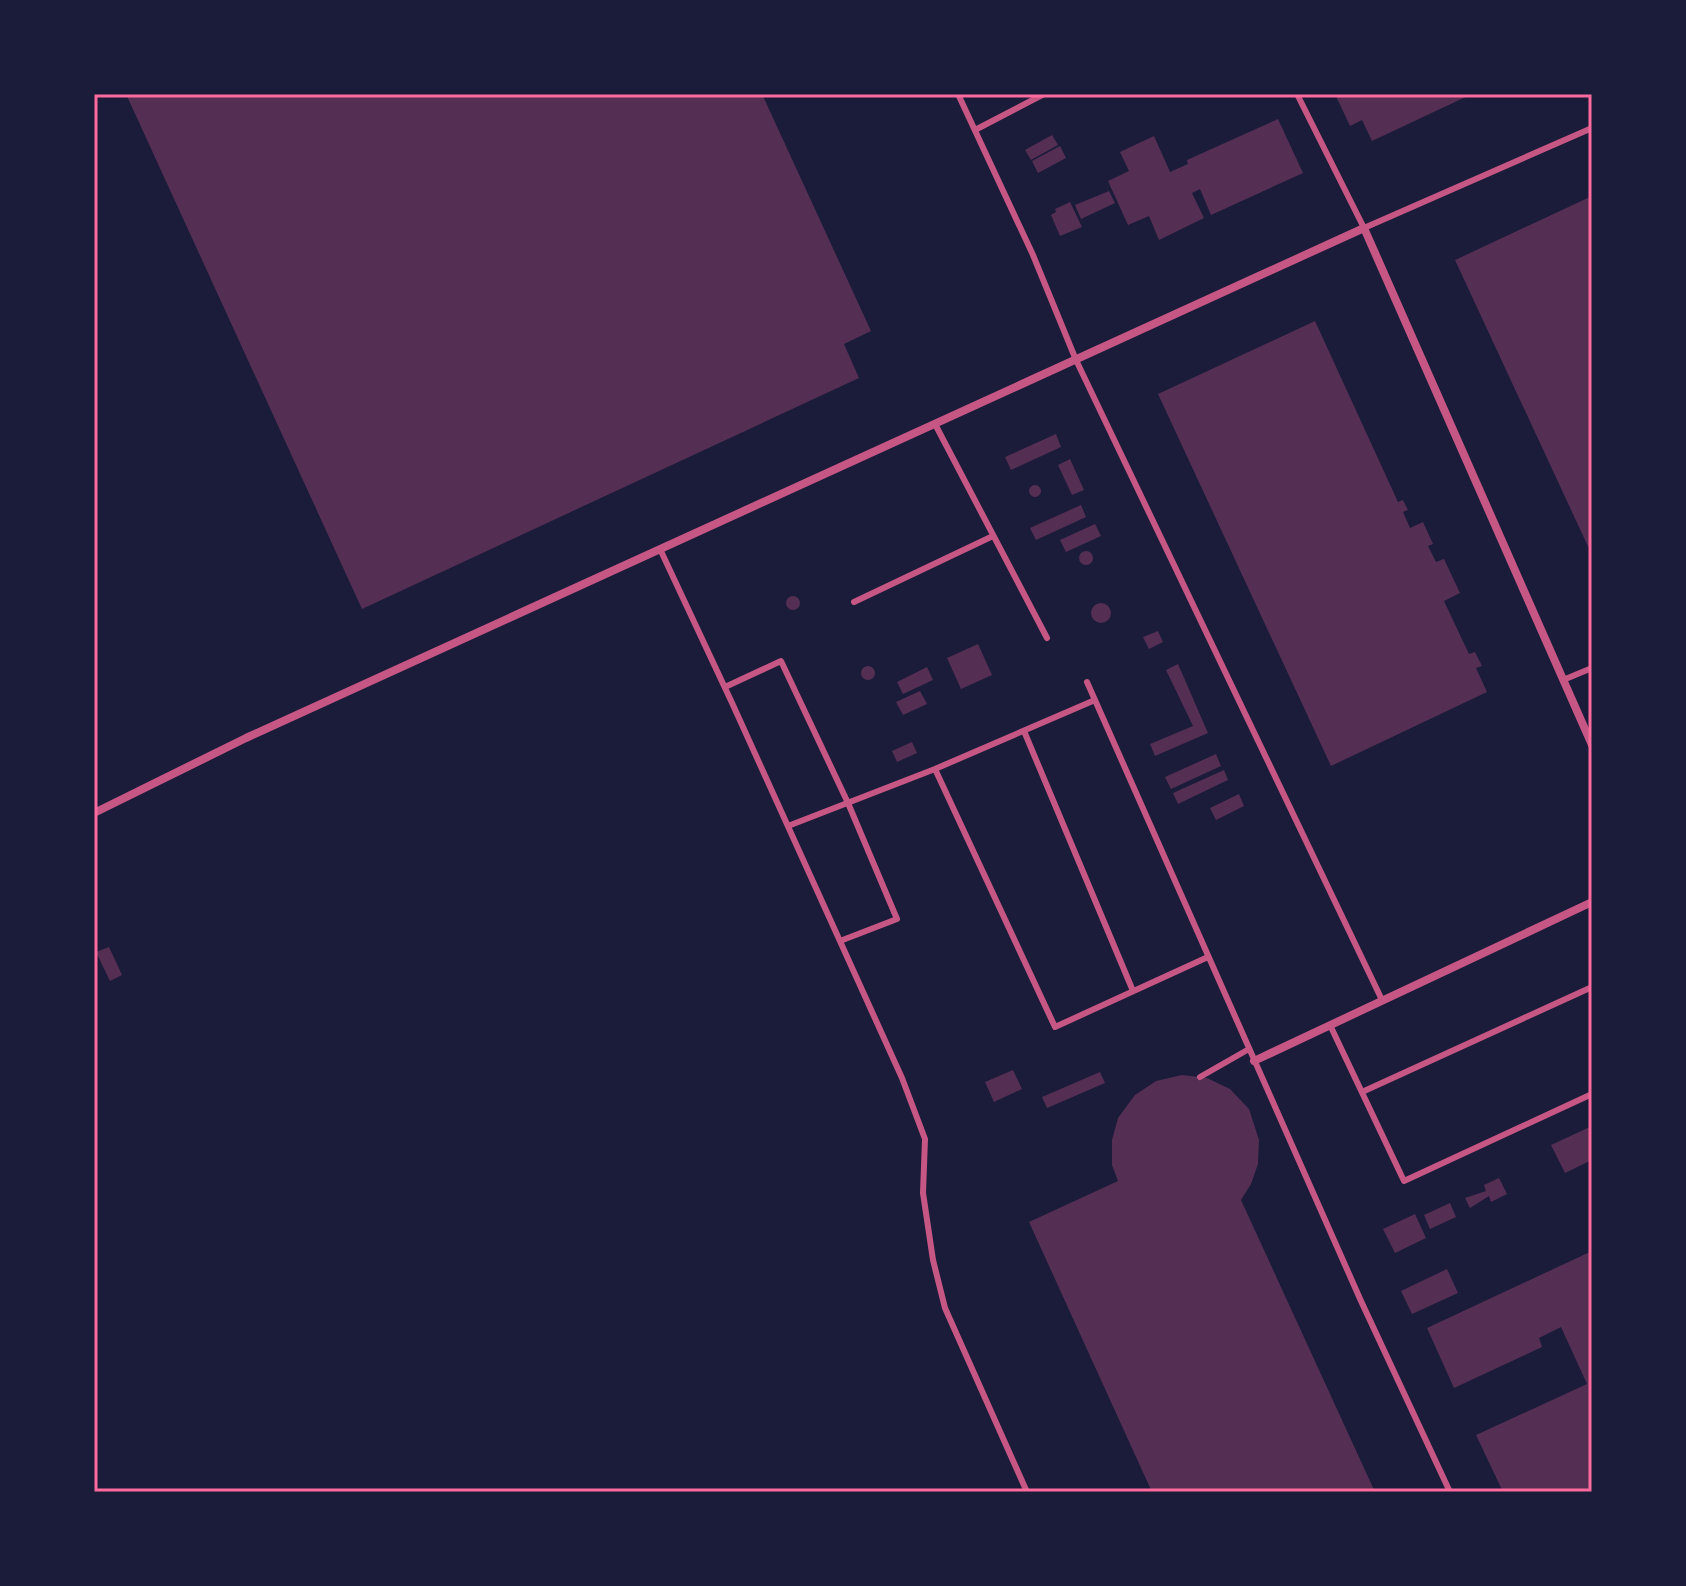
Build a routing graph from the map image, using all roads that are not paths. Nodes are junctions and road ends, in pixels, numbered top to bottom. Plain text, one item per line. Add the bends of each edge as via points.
1 (958, 94) edge
2 (1044, 94) edge
3 (1297, 94) edge
4 (1592, 128) edge
5 (975, 130) junction
6 (1364, 228) junction
7 (1076, 360) junction
8 (935, 424) junction
9 (993, 536) junction
10 (660, 549) junction
11 (854, 602) dead end
12 (1047, 638) dead end
13 (1592, 668) edge
14 (1563, 680) junction
15 (1087, 682) dead end
16 (725, 687) junction
17 (1095, 700) junction
18 (1024, 731) junction
19 (1592, 745) edge
20 (935, 769) junction
21 (848, 803) junction
22 (94, 813) edge
23 (788, 826) junction
24 (1592, 902) edge
25 (840, 941) junction
26 (1208, 957) junction
27 (1592, 987) edge
28 (1133, 991) junction
29 (1382, 1000) junction
30 (1330, 1025) junction
31 (1249, 1049) junction
32 (1254, 1061) junction
33 (1200, 1077) dead end
34 (1362, 1092) junction
35 (1592, 1094) edge
36 (1027, 1492) edge
37 (1450, 1492) edge

1 - 5 lane
2 - 5 lane
3 - 6 lane
4 - 6 lane
5 - 7 lane
6 - 7 street
6 - 14 street
7 - 8 street
7 - 29 lane
8 - 9 lane
8 - 10 street
9 - 11 lane
9 - 12 lane
10 - 16 lane
10 - 22 street
13 - 14 lane
14 - 19 street
15 - 17 lane
16 - 21 lane via 781,661
16 - 23 lane
17 - 18 lane
17 - 26 lane
18 - 20 lane
18 - 28 lane
20 - 21 lane
20 - 28 lane via 1055,1027
21 - 23 lane
21 - 25 lane via 897,919
23 - 25 lane
24 - 29 street
25 - 36 lane via 925,1139 923,1193 945,1308
26 - 28 lane
26 - 31 lane
27 - 34 lane
29 - 30 street
30 - 32 street
30 - 34 lane
31 - 32 lane
31 - 33 lane
32 - 37 lane
34 - 35 lane via 1404,1181

